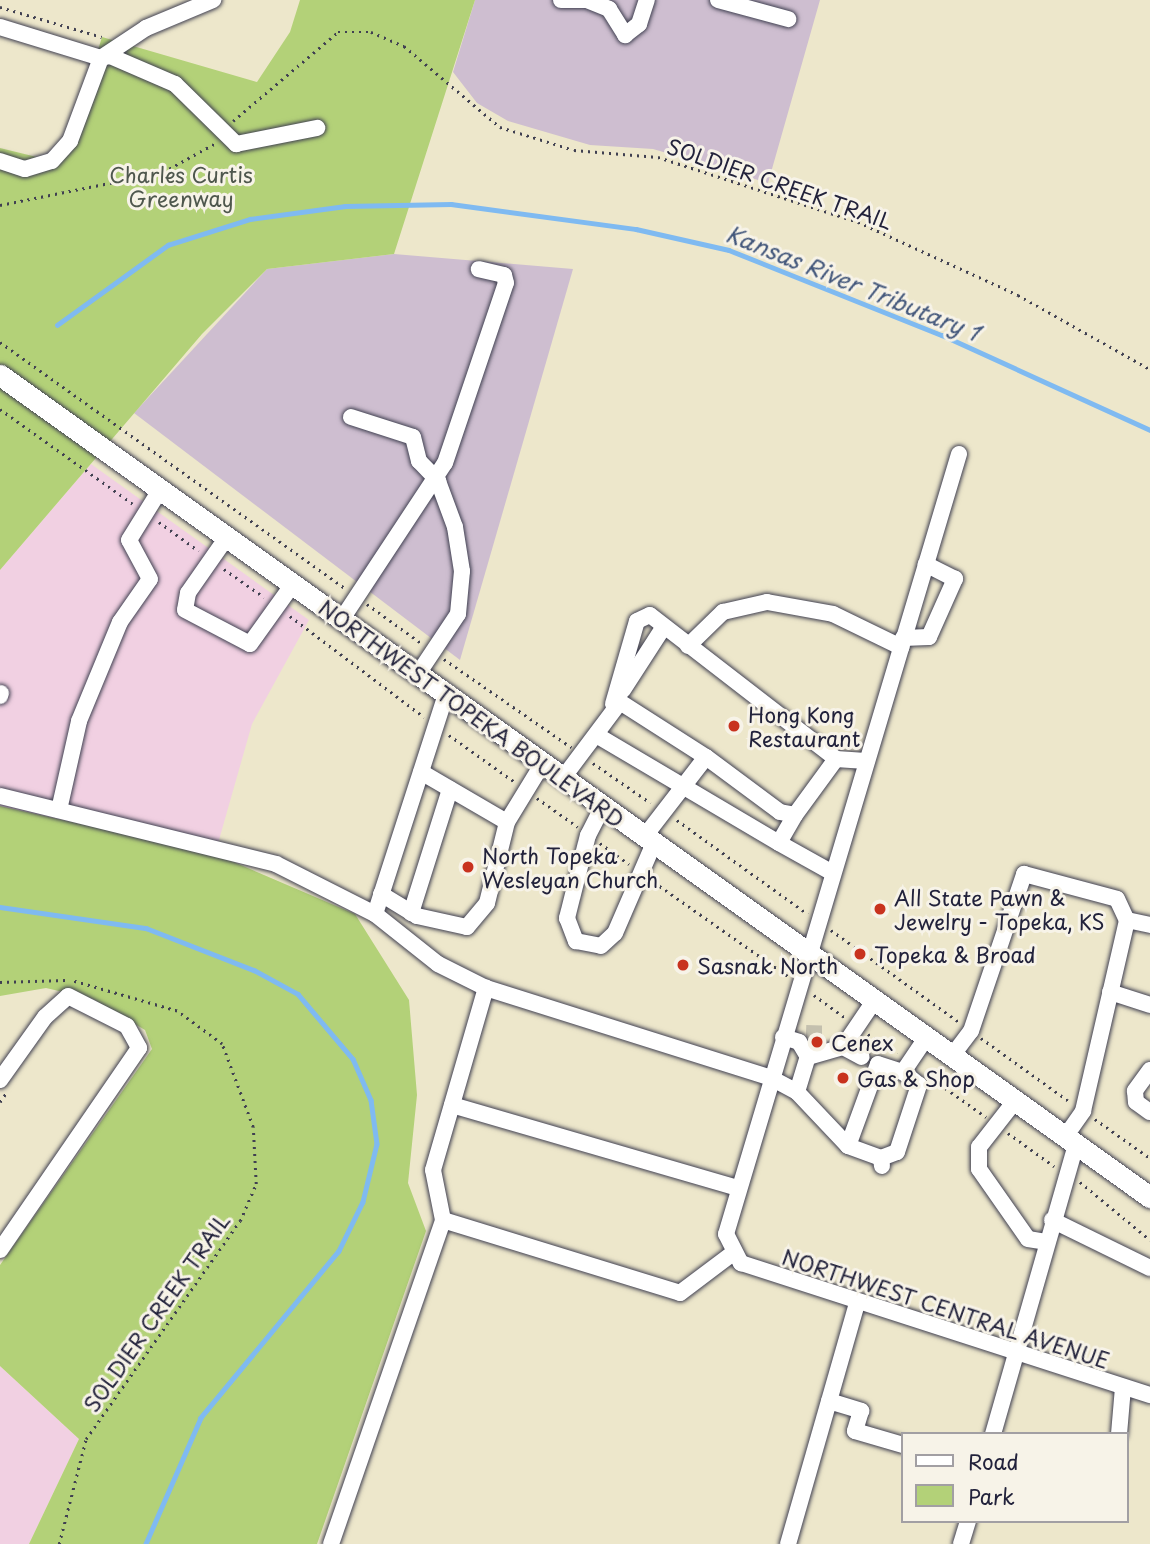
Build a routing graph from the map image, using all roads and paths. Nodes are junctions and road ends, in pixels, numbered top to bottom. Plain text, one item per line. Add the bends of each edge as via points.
1 (213, 0) edge
2 (561, 0) edge
3 (587, 0) edge
4 (647, 0) edge
5 (718, 0) edge
6 (0, 7) edge
7 (788, 19) dead end
8 (0, 27) edge
9 (102, 37) dead end
10 (101, 58) junction
11 (317, 128) dead end
12 (222, 135) junction
13 (0, 161) edge
14 (0, 205) edge
15 (479, 269) dead end
16 (1150, 369) edge
17 (0, 375) edge
18 (351, 417) dead end
19 (959, 454) dead end
20 (438, 481) junction
21 (160, 490) junction
22 (227, 537) junction
23 (926, 564) junction
24 (293, 584) junction
25 (342, 619) junction
26 (663, 628) junction
27 (902, 642) junction
28 (688, 646) junction
29 (418, 674) junction
30 (446, 694) junction
31 (614, 704) junction
32 (598, 736) junction
33 (706, 757) junction
34 (836, 758) junction
35 (866, 761) junction
36 (543, 763) junction
37 (421, 772) junction
38 (563, 778) junction
39 (685, 786) junction
40 (450, 789) junction
41 (0, 796) edge
42 (603, 806) junction
43 (59, 810) junction
44 (794, 815) junction
45 (507, 822) junction
46 (650, 840) junction
47 (779, 843) junction
48 (832, 873) junction
49 (381, 894) junction
50 (411, 912) junction
51 (375, 914) junction
52 (1127, 920) junction
53 (1150, 925) edge
54 (808, 954) junction
55 (0, 982) edge
56 (486, 988) junction
57 (1110, 992) junction
58 (874, 1000) junction
59 (1150, 1006) edge
60 (926, 1038) junction
61 (800, 1042) junction
62 (834, 1042) junction
63 (952, 1056) junction
64 (862, 1057) dead end
65 (1150, 1070) edge
66 (903, 1072) junction
67 (771, 1078) junction
68 (0, 1080) edge
69 (797, 1092) junction
70 (1015, 1101) junction
71 (452, 1105) junction
72 (1150, 1112) edge
73 (1071, 1141) junction
74 (848, 1146) junction
75 (738, 1188) junction
76 (1150, 1197) edge
77 (443, 1220) junction
78 (1052, 1220) junction
79 (1046, 1242) junction
80 (0, 1250) edge
81 (732, 1254) junction
82 (1150, 1268) edge
83 (857, 1303) junction
84 (1016, 1352) junction
85 (1123, 1387) junction
86 (1150, 1395) edge
87 (829, 1401) junction
88 (994, 1432) edge
89 (1119, 1432) edge
90 (902, 1445) edge
91 (967, 1523) edge
92 (60, 1544) edge
93 (331, 1544) edge
94 (788, 1544) edge
95 (961, 1544) edge

1 - 10 street via 146,28
2 - 3 street
3 - 4 street via 609,9 625,35 639,24
5 - 7 street
6 - 9 path
8 - 10 street
10 - 12 street via 121,59 175,84
10 - 13 street via 69,141 52,161 25,169
11 - 12 street via 236,144
12 - 14 path, SOLDIER CREEK TRAIL via 209,152 163,172
12 - 16 path, SOLDIER CREEK TRAIL via 239,114 282,85 308,54 338,32 372,32 404,46 500,127 574,150 658,157 858,222 1018,295
15 - 20 street via 504,275 506,284
17 - 21 main road, NORTHWEST TOPEKA BOULEVARD
18 - 20 street via 410,434 419,461
19 - 23 street
20 - 25 street
20 - 29 street via 455,527 461,598 453,625
21 - 22 main road, NORTHWEST TOPEKA BOULEVARD
21 - 43 street via 129,540 150,579 120,622 97,676 71,748
22 - 24 main road, NORTHWEST TOPEKA BOULEVARD
22 - 24 street via 188,593 185,610 250,644
23 - 27 street
23 - 27 street via 955,579 929,637
24 - 25 main road, NORTHWEST TOPEKA BOULEVARD
25 - 29 main road, NORTHWEST TOPEKA BOULEVARD
26 - 28 street
26 - 31 street
26 - 31 street via 650,615 637,621
27 - 28 street via 843,617 767,602 723,612
27 - 35 street
28 - 34 street
29 - 30 main road, NORTHWEST TOPEKA BOULEVARD
30 - 36 main road, NORTHWEST TOPEKA BOULEVARD
30 - 37 street
31 - 32 street
31 - 33 street via 632,704
32 - 38 street
32 - 39 street
33 - 39 street
33 - 44 street via 780,812
34 - 35 street
34 - 44 street
35 - 48 street
36 - 38 main road, NORTHWEST TOPEKA BOULEVARD
36 - 45 street
37 - 40 street
37 - 49 street
38 - 42 main road, NORTHWEST TOPEKA BOULEVARD
39 - 46 street
39 - 47 street
40 - 45 street
40 - 50 street
41 - 43 street
42 - 46 main road, NORTHWEST TOPEKA BOULEVARD
42 - 46 street via 567,918 576,941 601,946 615,933
43 - 51 street via 276,864
44 - 47 street
45 - 50 street via 480,917 467,927
46 - 54 main road, NORTHWEST TOPEKA BOULEVARD
47 - 48 street
48 - 54 street
49 - 50 street
49 - 51 street
51 - 56 street via 439,964
52 - 53 street
52 - 57 street
52 - 63 street via 1117,899 1024,874 971,1031
54 - 58 main road, NORTHWEST TOPEKA BOULEVARD
54 - 61 street
55 - 92 path, SOLDIER CREEK TRAIL via 78,981 177,1011 222,1044 253,1127 256,1184 240,1221 86,1439
56 - 67 street
56 - 71 street
57 - 59 street
57 - 73 street via 1083,1111
58 - 60 main road, NORTHWEST TOPEKA BOULEVARD
58 - 62 street
60 - 63 main road, NORTHWEST TOPEKA BOULEVARD
60 - 66 street
61 - 62 street via 830,1056
61 - 67 street
61 - 69 street
62 - 64 street
63 - 70 main road, NORTHWEST TOPEKA BOULEVARD
65 - 72 street via 1135,1091 1136,1102
66 - 74 street via 878,1064
66 - 74 street via 919,1085 897,1152 882,1162
67 - 69 street
67 - 75 street
68 - 80 street via 45,1017 68,996 127,1026 139,1048
69 - 74 street
70 - 73 main road, NORTHWEST TOPEKA BOULEVARD
70 - 79 street via 979,1147 979,1169 1028,1238
71 - 75 street
71 - 77 street via 433,1170
73 - 76 main road, NORTHWEST TOPEKA BOULEVARD
73 - 78 street
75 - 81 street via 727,1221
77 - 81 street via 680,1293
77 - 93 street
78 - 79 street
78 - 82 street
79 - 84 street
81 - 83 street, NORTHWEST CENTRAL AVENUE via 741,1263
83 - 84 street, NORTHWEST CENTRAL AVENUE
83 - 87 street
84 - 85 street, NORTHWEST CENTRAL AVENUE
84 - 88 street
85 - 86 street, NORTHWEST CENTRAL AVENUE
85 - 89 street
87 - 90 street via 861,1411 855,1431
87 - 94 street
91 - 95 street

